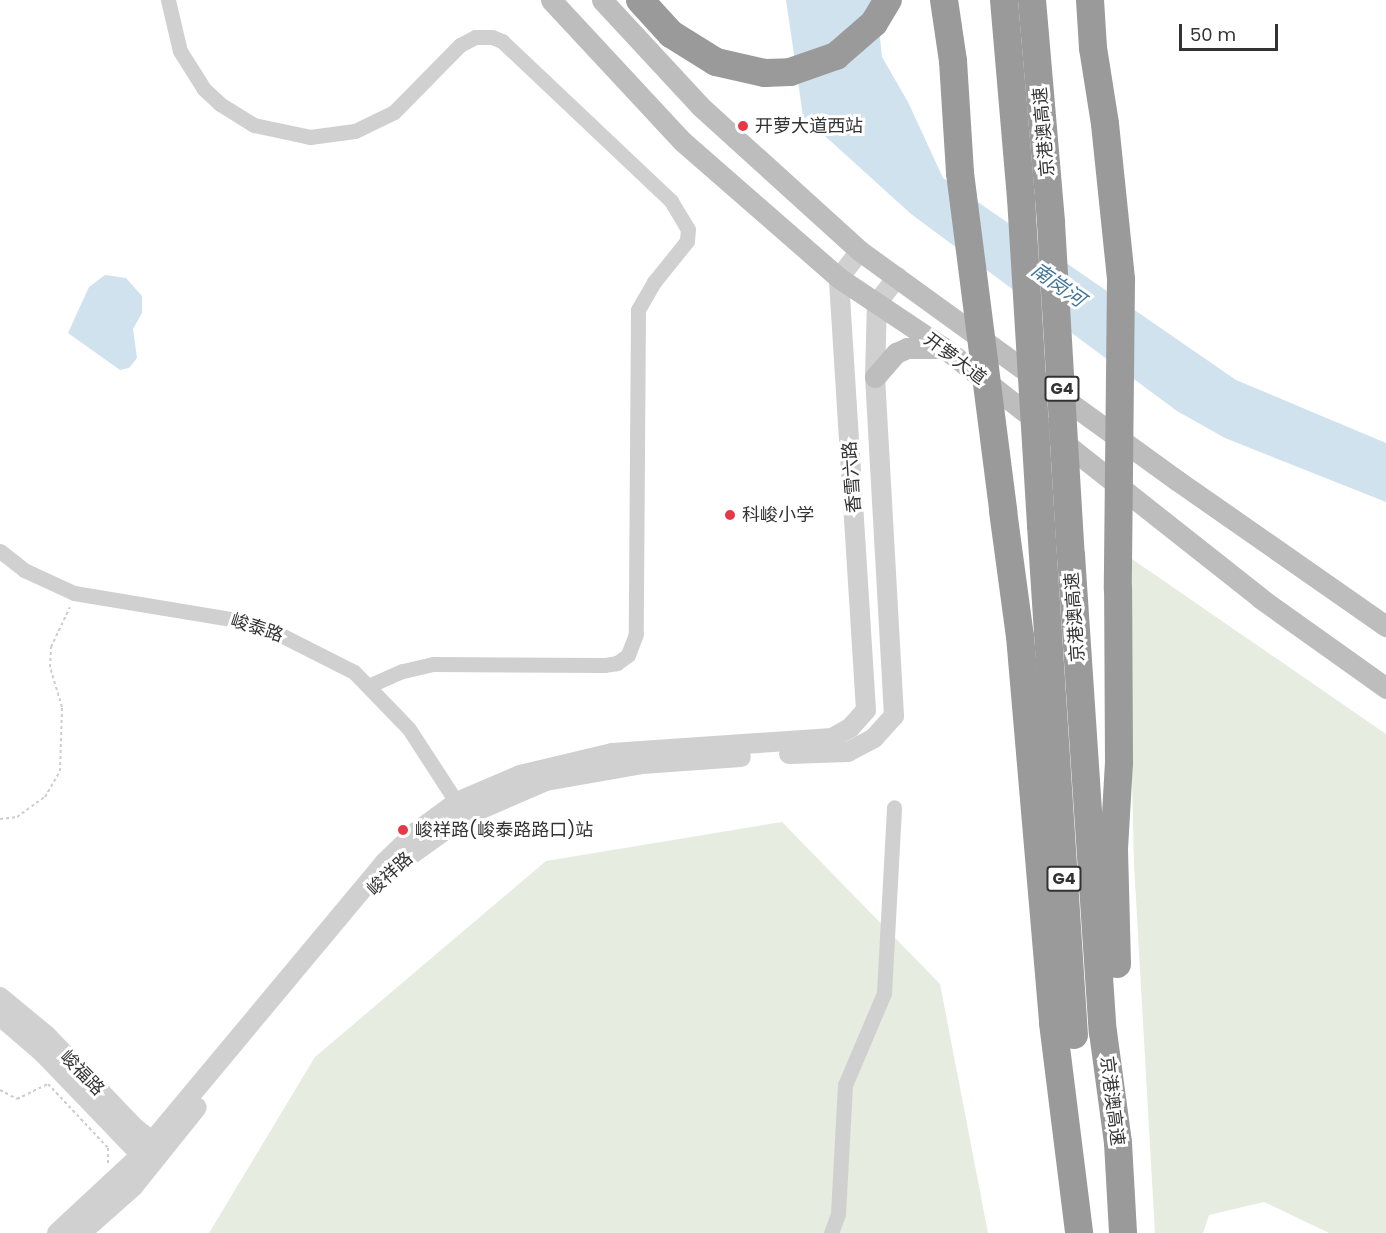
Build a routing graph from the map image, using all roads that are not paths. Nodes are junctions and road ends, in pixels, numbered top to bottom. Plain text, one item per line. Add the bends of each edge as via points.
1 (168, 0) edge
2 (551, 0) edge
3 (602, 0) edge
4 (640, 0) edge
5 (888, 0) edge
6 (944, 0) edge
7 (955, 0) edge
8 (1004, 0) edge
9 (1032, 0) edge
10 (1080, 0) edge
11 (1090, 0) edge
12 (1093, 48) junction
13 (953, 61) junction
14 (860, 250) junction
15 (897, 277) junction
16 (839, 278) junction
17 (877, 303) junction
18 (944, 348) junction
19 (875, 378) junction
20 (0, 551) edge
21 (1386, 626) edge
22 (369, 686) junction
23 (1386, 688) edge
24 (866, 710) joint
25 (894, 716) joint
26 (894, 807) dead end
27 (461, 809) junction
28 (0, 997) edge
29 (0, 1016) edge
30 (1118, 1143) junction
31 (151, 1153) junction
32 (57, 1233) edge
33 (81, 1233) edge
34 (831, 1233) edge
35 (1080, 1233) edge
36 (1123, 1233) edge

1 - 22 street via 180,51 204,89 239,118 298,135 345,133 394,112 460,45 475,37 492,37 501,41 670,201 688,229 687,242 654,282 638,310 636,634 628,656 604,665 433,664 402,671
2 - 16 main road, 开萝大道 via 682,141
3 - 14 main road, 开萝大道 via 700,106
4 - 5 highway via 671,34 716,62 765,73 814,65 836,56 874,23
6 - 13 highway
7 - 13 highway
8 - 35 highway, 京港澳高速 / G4, bridge via 1021,198 1075,1060
9 - 30 highway, 京港澳高速 / G4, bridge via 1051,223 1103,1032
10 - 12 highway
11 - 12 highway
12 - 30 highway, bridge via 1121,280 1119,763 1114,849
13 - 35 highway, bridge via 960,173 1020,636 1053,1023
14 - 15 main road, 开萝大道
14 - 16 street
15 - 17 street
15 - 21 main road, 开萝大道
16 - 17 main road, 开萝大道
16 - 24 street, 香雪六路
17 - 18 main road, 开萝大道
17 - 19 street, 香雪六路
18 - 19 main road via 907,348 896,353
18 - 23 main road, 开萝大道 via 1260,598
19 - 25 street, 香雪六路
20 - 22 street, 峻泰路 via 24,570 74,593 244,621 314,651 354,672
22 - 27 street, 峻泰路 via 409,729
24 - 27 street, 峻祥路 via 850,728 832,738 612,753 520,775
25 - 27 street, 峻祥路 via 874,738 848,752 707,759 592,771 546,781
26 - 34 street via 884,993 845,1085 838,1214
27 - 31 street, 峻祥路 via 416,832 360,890
28 - 31 street, 峻福路 via 46,1035
29 - 31 street, 峻福路 via 43,1053 115,1143
30 - 36 highway, 京港澳高速 / G4
31 - 32 street, 峻祥路
31 - 33 street, 峻祥路 via 133,1186

